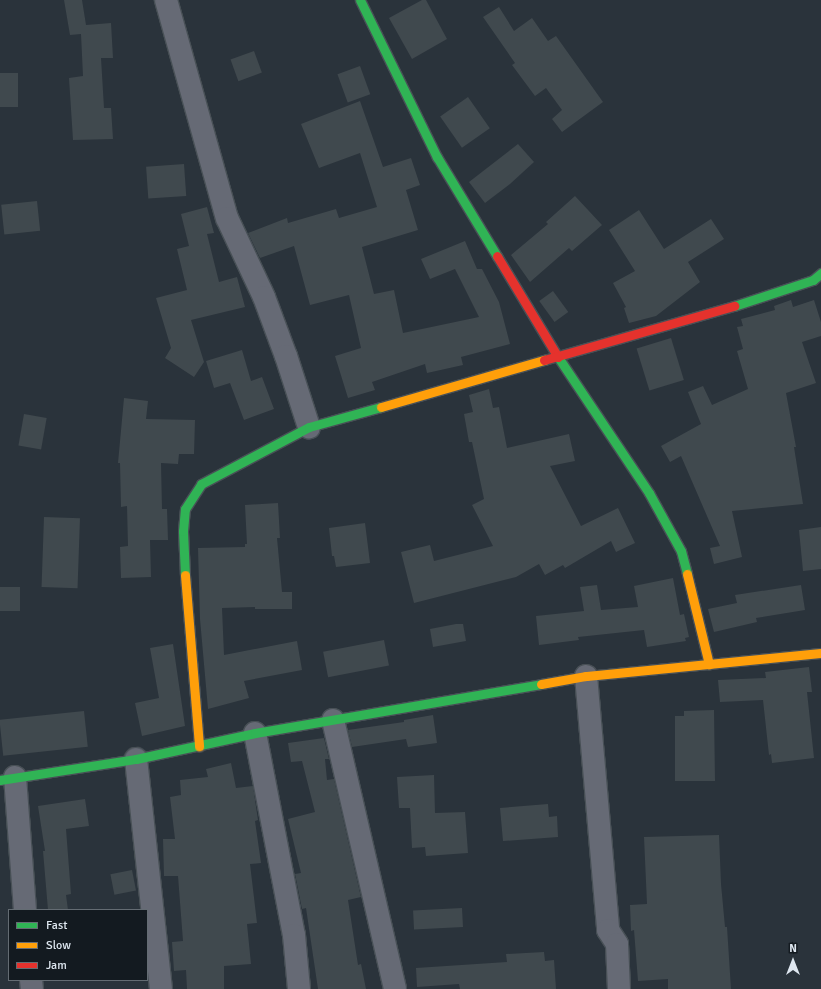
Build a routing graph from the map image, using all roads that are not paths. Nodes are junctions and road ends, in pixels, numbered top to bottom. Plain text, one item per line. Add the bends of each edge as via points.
1 (166, 0) edge
2 (360, 0) edge
3 (821, 273) edge
4 (558, 357) junction
5 (309, 427) junction
6 (821, 653) edge
7 (709, 664) junction
8 (586, 676) junction
9 (333, 720) junction
10 (255, 733) junction
11 (199, 746) junction
12 (136, 760) junction
13 (7, 779) edge
14 (25, 909) edge
15 (161, 989) edge
16 (299, 989) edge
17 (395, 989) edge
18 (619, 989) edge

1 - 5 street via 228,218 264,297
2 - 4 street via 437,157
3 - 4 street via 813,280 719,311
4 - 5 street
4 - 7 street via 649,493 681,551
5 - 11 street via 201,484 185,509 183,531 188,620
6 - 7 street
7 - 8 street
8 - 9 street
8 - 18 street via 608,930 617,944
9 - 10 street
9 - 17 street
10 - 11 street
10 - 16 street via 294,934
11 - 12 street
12 - 13 street
12 - 15 street
13 - 14 street

